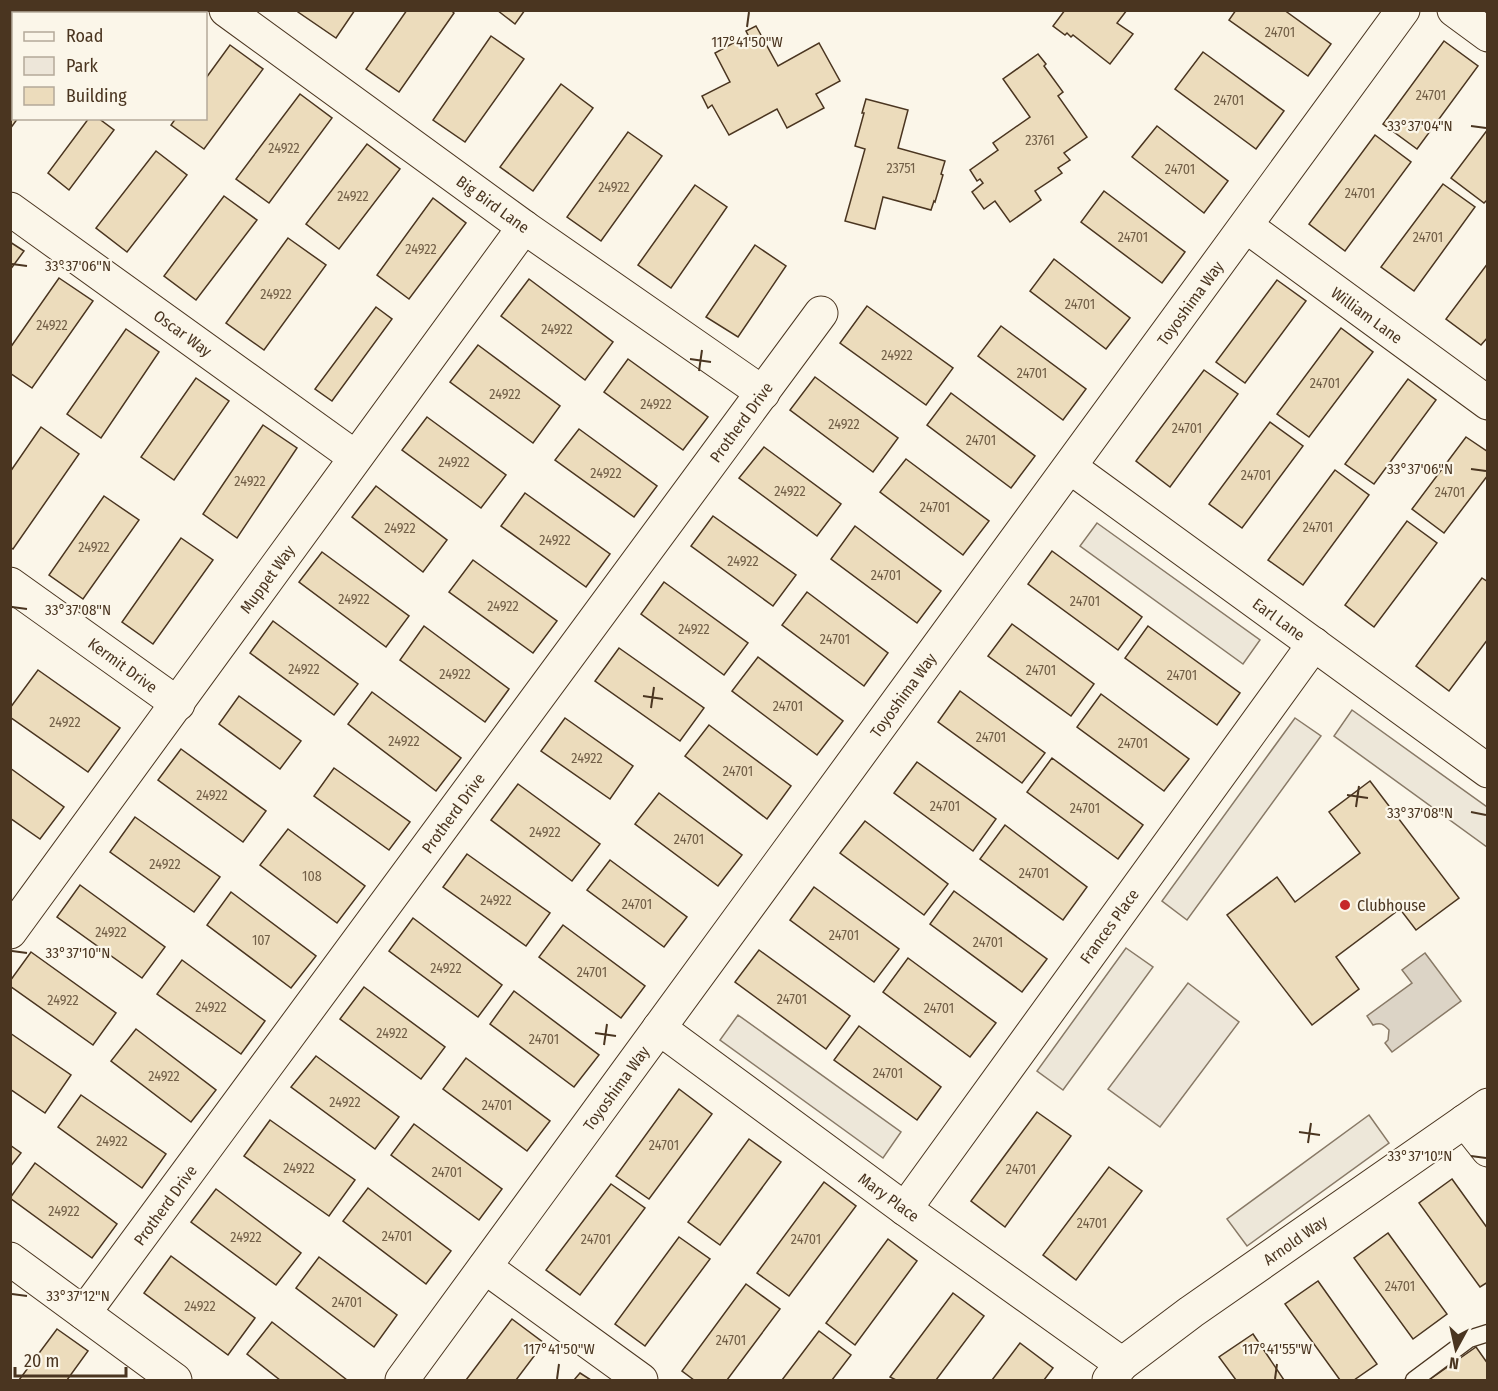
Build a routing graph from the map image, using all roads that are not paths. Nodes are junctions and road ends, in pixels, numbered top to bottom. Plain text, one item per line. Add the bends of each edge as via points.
1 (226, 10) edge
2 (1403, 10) edge
3 (1454, 10) edge
4 (1488, 35) edge
5 (10, 209) edge
6 (1246, 226) junction
7 (524, 227) junction
8 (821, 313) dead end
9 (763, 393) junction
10 (1488, 403) edge
11 (355, 457) junction
12 (1070, 467) junction
13 (10, 584) edge
14 (1314, 644) junction
15 (178, 704) junction
16 (1488, 771) edge
17 (10, 932) edge
18 (659, 1028) junction
19 (1477, 1113) edge
20 (1488, 1150) edge
21 (905, 1209) junction
22 (10, 1259) edge
23 (485, 1267) junction
24 (84, 1314) junction
25 (1488, 1333) edge
26 (1115, 1372) edge
27 (175, 1380) edge
28 (402, 1380) edge
29 (641, 1380) edge
30 (1414, 1380) edge

1 - 7 street, Big Bird Lane
2 - 6 street, Toyoshima Way
3 - 4 street
5 - 11 street, Oscar Way
6 - 10 street, William Lane
6 - 12 street, Toyoshima Way
7 - 9 street, Big Bird Lane
7 - 11 street, Muppet Way
8 - 9 street, Protherd Drive
9 - 24 street, Protherd Drive
11 - 15 street, Muppet Way
12 - 14 street, Earl Lane
12 - 18 street, Toyoshima Way
13 - 15 street, Kermit Drive
14 - 16 street, Earl Lane
14 - 21 street, Frances Place
15 - 17 street, Muppet Way
18 - 21 street, Mary Place
18 - 23 street, Toyoshima Way
19 - 20 street
19 - 26 street, Arnold Way via 1191,1312
21 - 26 street, Mary Place
22 - 24 street
23 - 28 street, Toyoshima Way
23 - 29 street
24 - 27 street
25 - 30 lane via 1470,1340

